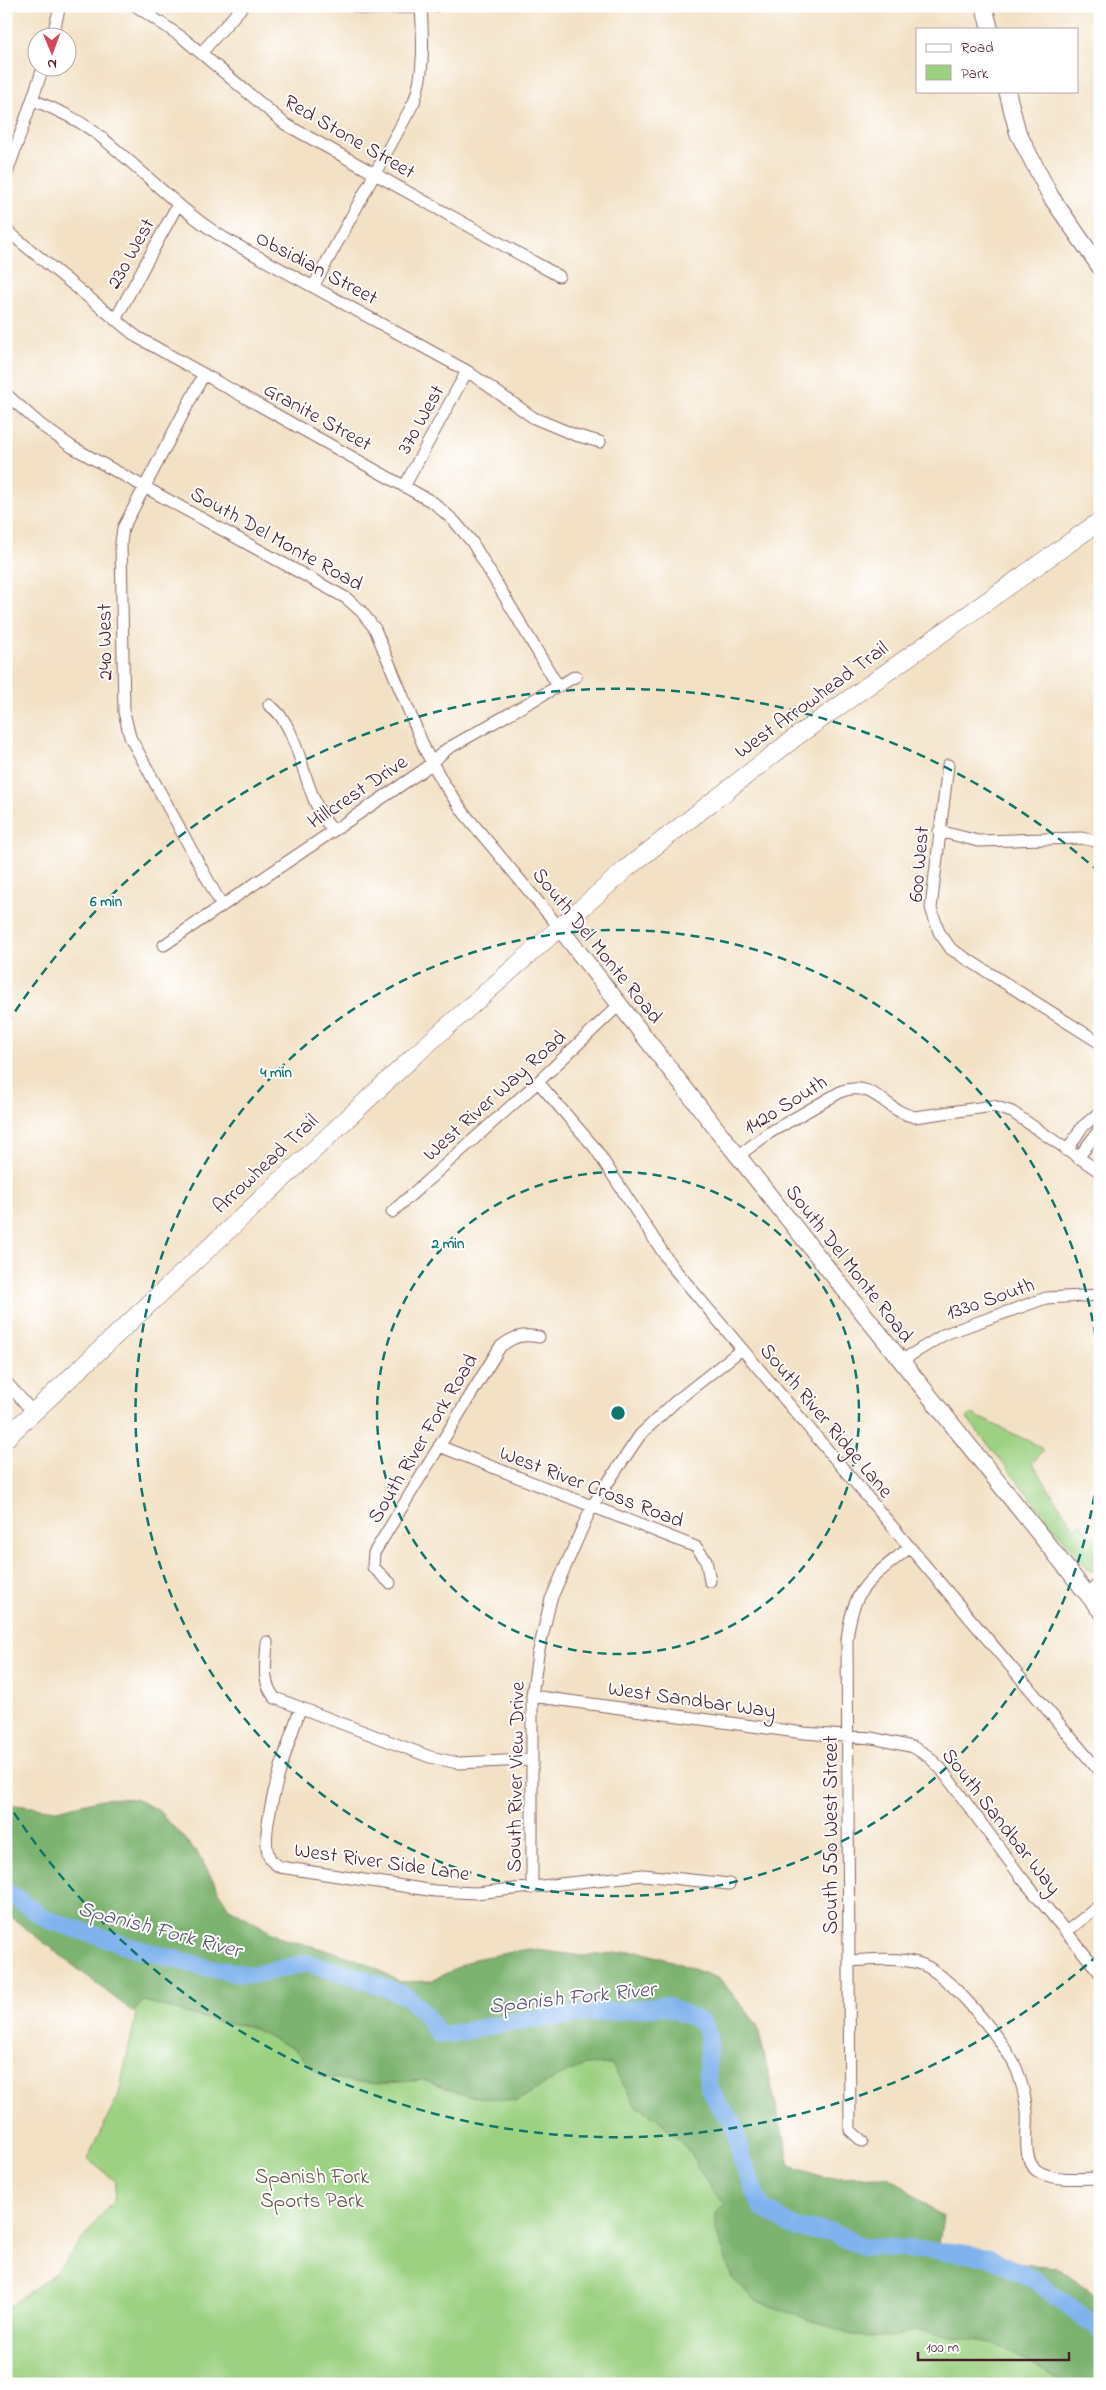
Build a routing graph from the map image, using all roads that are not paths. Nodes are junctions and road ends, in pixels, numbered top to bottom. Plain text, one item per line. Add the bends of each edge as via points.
1 (60, 6) edge
2 (136, 6) edge
3 (243, 6) edge
4 (354, 6) edge
5 (436, 6) edge
6 (984, 6) edge
7 (421, 7) edge
8 (54, 28) edge
9 (990, 28) edge
10 (201, 53) junction
11 (41, 78) edge
12 (1007, 92) edge
13 (33, 100) junction
14 (375, 174) junction
15 (6, 176) edge
16 (178, 204) junction
17 (6, 230) edge
18 (1100, 267) edge
19 (559, 276) dead end
20 (314, 287) junction
21 (115, 320) junction
22 (468, 371) junction
23 (204, 374) junction
24 (6, 394) edge
25 (600, 442) dead end
26 (405, 485) junction
27 (143, 487) junction
28 (1100, 521) edge
29 (576, 676) dead end
30 (558, 686) junction
31 (270, 705) dead end
32 (431, 761) junction
33 (948, 765) dead end
34 (333, 830) junction
35 (939, 831) junction
36 (1100, 842) edge
37 (222, 906) junction
38 (559, 927) junction
39 (164, 945) dead end
40 (619, 1005) junction
41 (1100, 1042) edge
42 (538, 1082) junction
43 (1100, 1112) edge
44 (1100, 1130) edge
45 (1067, 1151) junction
46 (738, 1156) junction
47 (1078, 1158) junction
48 (1100, 1172) edge
49 (392, 1212) dead end
50 (1100, 1294) edge
51 (539, 1337) dead end
52 (742, 1349) junction
53 (901, 1361) junction
54 (6, 1382) edge
55 (34, 1412) junction
56 (6, 1438) edge
57 (439, 1446) junction
58 (592, 1506) junction
59 (910, 1547) junction
60 (710, 1581) dead end
61 (390, 1583) dead end
62 (1100, 1583) edge
63 (1086, 1594) junction
64 (1100, 1610) edge
65 (267, 1642) dead end
66 (532, 1696) junction
67 (300, 1708) junction
68 (848, 1737) junction
69 (531, 1760) junction
70 (1100, 1772) edge
71 (729, 1884) dead end
72 (532, 1888) junction
73 (1100, 1904) edge
74 (1066, 1932) junction
75 (849, 1961) junction
76 (1100, 1973) edge
77 (862, 2141) dead end
78 (1100, 2178) edge

1 - 8 street
2 - 10 street, Red Stone Street
3 - 10 street
4 - 7 street via 366,9
5 - 7 street
6 - 9 street
7 - 14 street via 423,61 417,93
10 - 14 street, Red Stone Street via 285,124
11 - 13 street
12 - 18 street via 1018,133 1051,197
13 - 15 street
13 - 16 street, Obsidian Street via 68,115 97,134
14 - 19 street, Red Stone Street
14 - 20 street
16 - 20 street, Obsidian Street via 224,238
16 - 21 street, 230 West
17 - 21 street, Granite Street
20 - 22 street, Obsidian Street
21 - 23 street, Granite Street via 146,342
22 - 25 street, Obsidian Street via 534,418
22 - 26 street, 370 West
23 - 26 street, Granite Street
23 - 27 street, 240 West
24 - 27 street, South Del Monte Road via 72,447
26 - 30 street, Granite Street via 440,508 472,542
27 - 32 street, South Del Monte Road via 337,593 362,610 380,639
27 - 37 street, 240 West via 126,520 122,536 124,719 130,737
28 - 38 main road, West Arrowhead Trail via 797,736 672,831
29 - 30 street, Hillcrest Drive
30 - 32 street, Hillcrest Drive
31 - 34 street via 285,720 318,811
32 - 34 street, Hillcrest Drive via 422,771
32 - 38 street, South Del Monte Road via 464,813
33 - 35 street, 600 West
34 - 37 street, Hillcrest Drive
35 - 36 street via 978,841 1074,838
35 - 41 street, 600 West via 931,908 939,932 951,949
37 - 39 street, Hillcrest Drive
38 - 40 street, South Del Monte Road
38 - 55 main road, Arrowhead Trail via 258,1199
40 - 42 street, West River Way Road
40 - 46 street, South Del Monte Road
42 - 49 street, West River Way Road
42 - 52 street, South River Ridge Lane via 595,1148 671,1265
43 - 45 street via 1082,1127
44 - 47 street
45 - 46 street, 1420 South via 1012,1112 993,1106 915,1118 890,1108 875,1094 854,1087 789,1121
45 - 47 street
46 - 53 street, South Del Monte Road
47 - 48 street
50 - 53 street, 1330 South via 1046,1298 945,1334
51 - 57 street, South River Fork Road via 526,1334 512,1337 500,1347
52 - 58 street, South River View Drive via 676,1401 640,1435
52 - 59 street, South River Ridge Lane
53 - 63 street, South Del Monte Road
54 - 55 street
55 - 56 main road, Arrowhead Trail
57 - 58 street, West River Cross Road
57 - 61 street, South River Fork Road via 374,1553 373,1567
58 - 60 street, West River Cross Road via 696,1547 706,1560
58 - 66 street, South River View Drive via 551,1598
59 - 68 street, South 550 West Street via 862,1588 850,1616 847,1640
59 - 70 street, South River Ridge Lane
62 - 63 street
63 - 64 street, South Del Monte Road
65 - 67 street via 267,1689 276,1698
66 - 68 street, West Sandbar Way
66 - 69 street, South River View Drive
67 - 69 street via 430,1757 458,1763
67 - 72 street, West River Side Lane via 273,1793 266,1846 271,1860 280,1867 435,1891 476,1893
68 - 74 street, South Sandbar Way via 893,1742 913,1747 928,1756
68 - 75 street, South 550 West Street
69 - 72 street, South River View Drive
71 - 72 street, West River Side Lane via 642,1875
73 - 74 street
74 - 76 street, South Sandbar Way
75 - 77 street, South 550 West Street via 850,2130
75 - 78 street via 918,1963 949,1982 1003,2047 1016,2068 1027,2113 1030,2160 1036,2170 1055,2177

